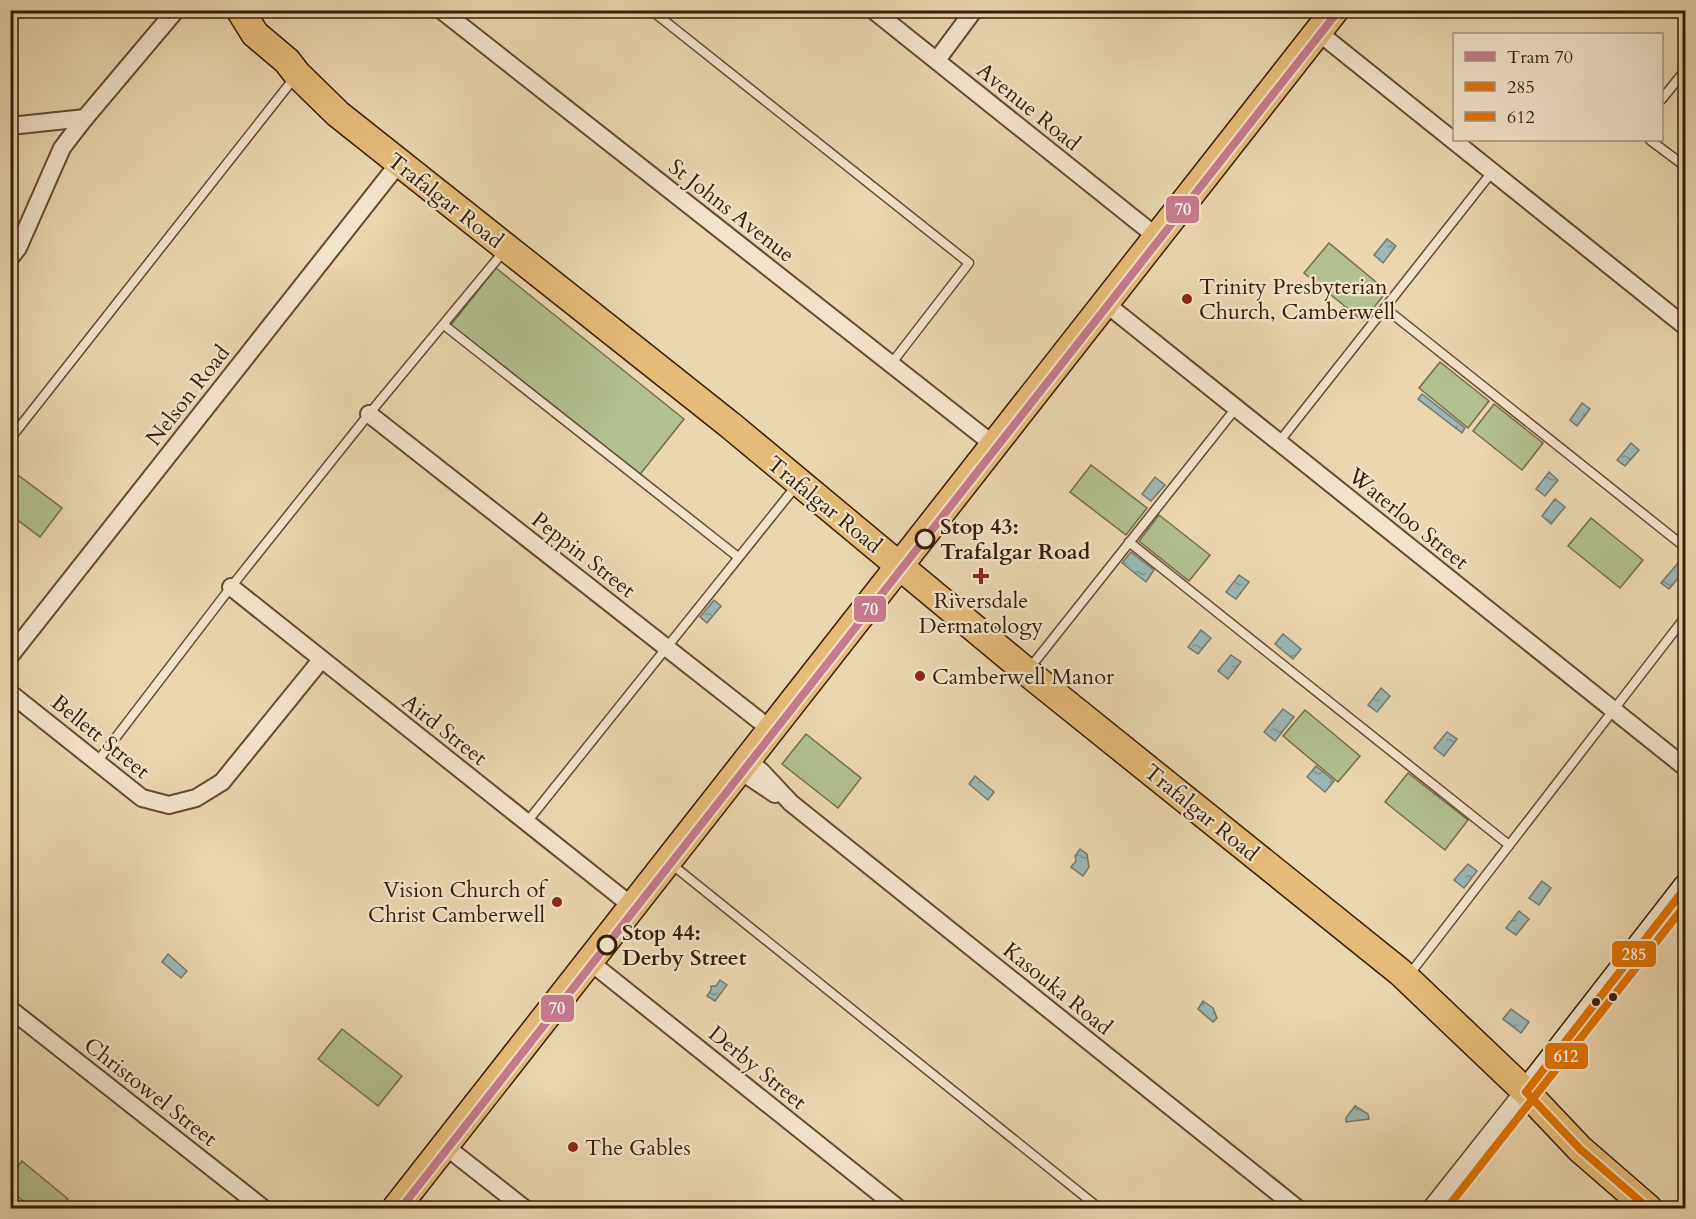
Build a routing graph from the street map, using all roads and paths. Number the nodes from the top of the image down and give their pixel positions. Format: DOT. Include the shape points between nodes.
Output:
graph roads {
  1 [pos="176,10"];
  2 [pos="240,10"];
  3 [pos="260,10"];
  4 [pos="441,10"];
  5 [pos="651,10"];
  6 [pos="873,10"];
  7 [pos="974,10"];
  8 [pos="1335,10"];
  9 [pos="1318,32"];
  10 [pos="937,60"];
  11 [pos="292,68"];
  12 [pos="1686,69"];
  13 [pos="1663,98"];
  14 [pos="85,118"];
  15 [pos="10,126"];
  16 [pos="1453,141"];
  17 [pos="1453,141"];
  18 [pos="1651,141"];
  19 [pos="399,163"];
  20 [pos="1686,167"];
  21 [pos="1492,172"];
  22 [pos="1157,237"];
  23 [pos="507,248"];
  24 [pos="13,250"];
  25 [pos="1105,303"];
  26 [pos="1385,308"];
  27 [pos="444,325"];
  28 [pos="1686,327"];
  29 [pos="891,363"];
  30 [pos="1236,408"];
  31 [pos="369,414"];
  32 [pos="10,439"];
  33 [pos="1279,442"];
  34 [pos="994,445"];
  35 [pos="798,483"];
  36 [pos="1129,543"];
  37 [pos="1686,548"];
  38 [pos="738,556"];
  39 [pos="900,565"];
  40 [pos="231,587"];
  41 [pos="1686,616"];
  42 [pos="667,647"];
  43 [pos="10,656"];
  44 [pos="321,660"];
  45 [pos="1027,672"];
  46 [pos="10,693"];
  47 [pos="1613,709"];
  48 [pos="770,729"];
  49 [pos="97,762"];
  50 [pos="743,765"];
  51 [pos="1686,768"];
  52 [pos="527,822"];
  53 [pos="1509,845"];
  54 [pos="667,861"];
  55 [pos="1686,886"];
  56 [pos="632,906"];
  57 [pos="589,961"];
  58 [pos="1407,978"];
  59 [pos="10,1009"];
  60 [pos="1526,1092"];
  61 [pos="445,1146"];
  62 [pos="263,1209"];
  63 [pos="396,1209"];
  64 [pos="524,1209"];
  65 [pos="898,1209"];
  66 [pos="1099,1209"];
  67 [pos="1297,1209"];
  68 [pos="1434,1209"];
  69 [pos="1648,1209"];
  1 -- 14 [label="street"];
  2 -- 11 [label="main road, Trafalgar Road" via="255,34"];
  3 -- 11 [label="main road, Trafalgar Road"];
  4 -- 29 [label="street, St Johns Avenue"];
  5 -- 29 [label="lane" via="969,263"];
  6 -- 10 [label="street, Avenue Road"];
  7 -- 10 [label="street"];
  8 -- 9 [label="main road"];
  9 -- 16 [label="street"];
  9 -- 22 [label="main road"];
  10 -- 22 [label="street, Avenue Road"];
  11 -- 19 [label="main road, Trafalgar Road" via="338,114"];
  11 -- 32 [label="lane"];
  12 -- 13 [label="lane"];
  14 -- 15 [label="street"];
  14 -- 24 [label="street" via="62,148"];
  17 -- 21 [label="street"];
  18 -- 20 [label="lane"];
  19 -- 23 [label="main road, Trafalgar Road"];
  19 -- 43 [label="street, Nelson Road"];
  21 -- 26 [label="lane"];
  21 -- 28 [label="street"];
  22 -- 25 [label="main road"];
  23 -- 27 [label="lane"];
  23 -- 35 [label="main road, Trafalgar Road"];
  25 -- 30 [label="street, Waterloo Street"];
  25 -- 34 [label="main road"];
  26 -- 33 [label="lane"];
  26 -- 37 [label="lane"];
  27 -- 31 [label="lane"];
  27 -- 38 [label="lane"];
  29 -- 34 [label="street, St Johns Avenue"];
  30 -- 33 [label="street, Waterloo Street"];
  30 -- 36 [label="lane"];
  31 -- 40 [label="lane"];
  31 -- 42 [label="street, Peppin Street"];
  33 -- 47 [label="street, Waterloo Street"];
  34 -- 39 [label="main road"];
  35 -- 38 [label="lane"];
  35 -- 39 [label="main road, Trafalgar Road"];
  36 -- 45 [label="lane"];
  36 -- 53 [label="lane"];
  38 -- 42 [label="lane"];
  39 -- 45 [label="main road, Trafalgar Road"];
  39 -- 48 [label="main road"];
  40 -- 44 [label="street, Aird Street"];
  40 -- 49 [label="lane"];
  41 -- 47 [label="lane"];
  42 -- 48 [label="street, Peppin Street"];
  42 -- 52 [label="lane"];
  44 -- 49 [label="street, Bellett Street" via="222,782 196,798 169,805 142,798"];
  44 -- 52 [label="street, Aird Street"];
  45 -- 58 [label="main road, Trafalgar Road"];
  46 -- 49 [label="street, Bellett Street"];
  47 -- 51 [label="street, Waterloo Street"];
  47 -- 53 [label="lane"];
  48 -- 50 [label="main road"];
  50 -- 54 [label="main road"];
  50 -- 67 [label="street, Kasouka Road" via="761,771 791,803"];
  52 -- 56 [label="street, Aird Street"];
  53 -- 58 [label="lane"];
  54 -- 56 [label="main road"];
  54 -- 66 [label="lane"];
  55 -- 60 [label="main road"];
  56 -- 57 [label="main road"];
  57 -- 61 [label="main road"];
  57 -- 65 [label="street, Derby Street"];
  58 -- 60 [label="main road, Trafalgar Road"];
  59 -- 62 [label="street, Christowel Street"];
  60 -- 68 [label="street"];
  60 -- 69 [label="main road, Trafalgar Road" via="1580,1149"];
  61 -- 63 [label="main road"];
  61 -- 64 [label="street"];
}
